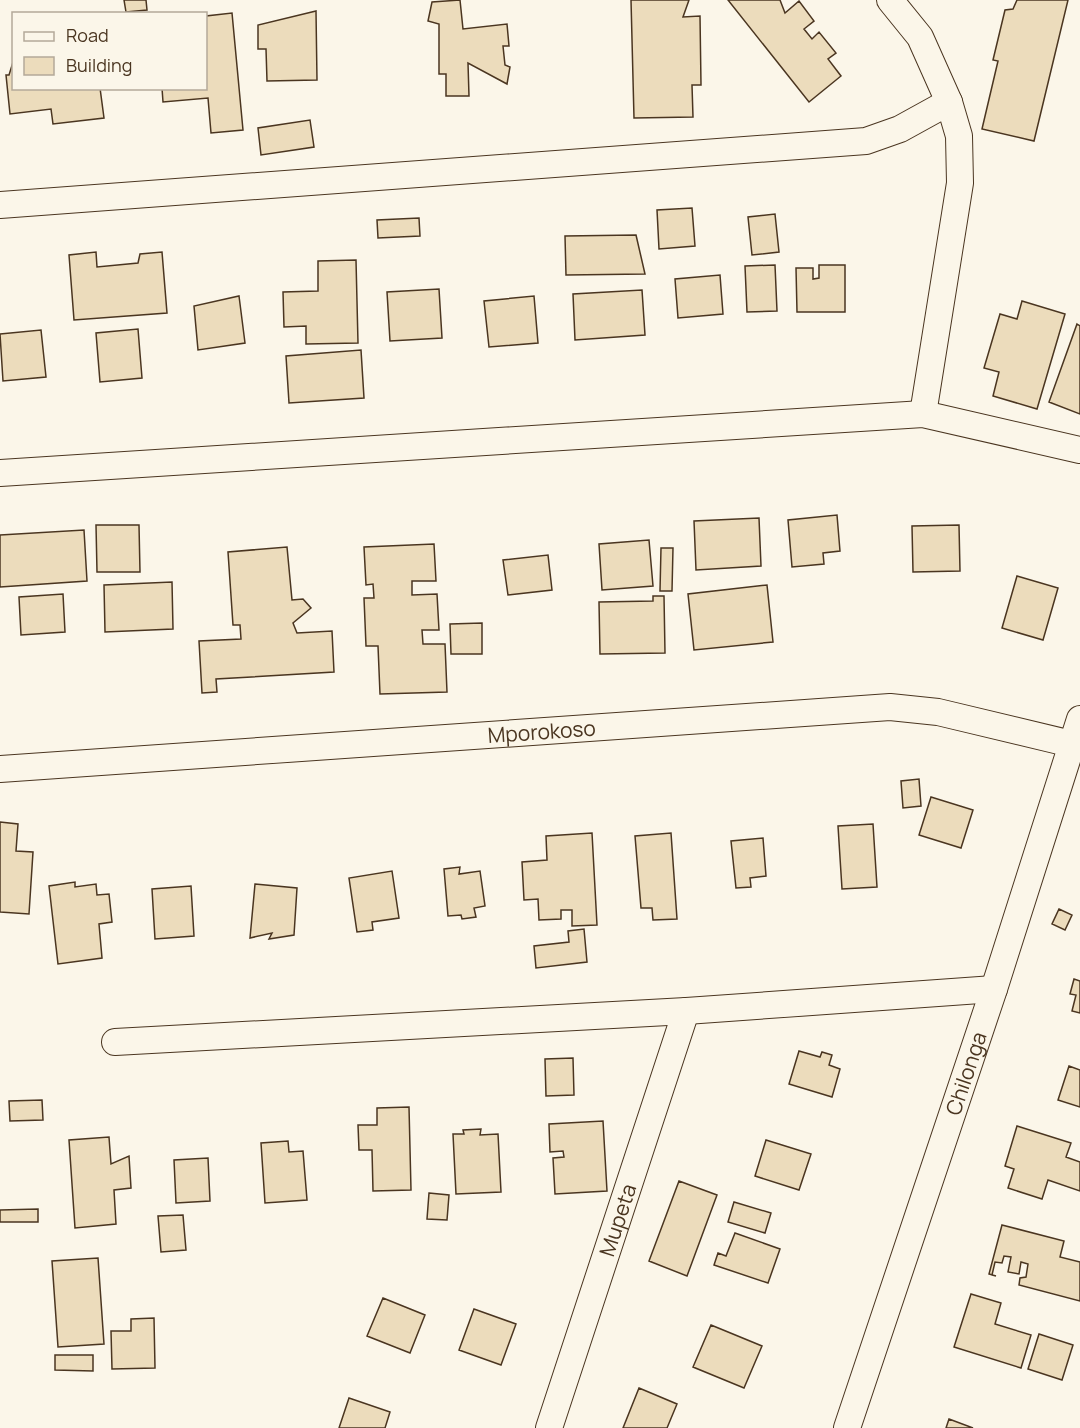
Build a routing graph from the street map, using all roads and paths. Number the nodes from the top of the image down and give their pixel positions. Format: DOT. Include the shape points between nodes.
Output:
graph roads {
  1 [pos="890,0"];
  2 [pos="949,102"];
  3 [pos="0,206"];
  4 [pos="923,414"];
  5 [pos="1080,450"];
  6 [pos="0,473"];
  7 [pos="1080,719"];
  8 [pos="1076,745"];
  9 [pos="0,769"];
  10 [pos="994,990"];
  11 [pos="686,1011"];
  12 [pos="115,1042"];
  13 [pos="549,1428"];
  14 [pos="847,1428"];
  1 -- 2 [label="street" via="920,37"];
  2 -- 3 [label="street" via="900,129 866,141"];
  2 -- 4 [label="street" via="958,136 960,183"];
  4 -- 5 [label="street"];
  4 -- 6 [label="street"];
  7 -- 8 [label="street, Chilonga"];
  8 -- 9 [label="street, Mporokoso" via="938,712 890,707"];
  8 -- 10 [label="street, Chilonga"];
  10 -- 11 [label="street"];
  10 -- 14 [label="street, Chilonga"];
  11 -- 12 [label="street"];
  11 -- 13 [label="street, Mupeta"];
}
